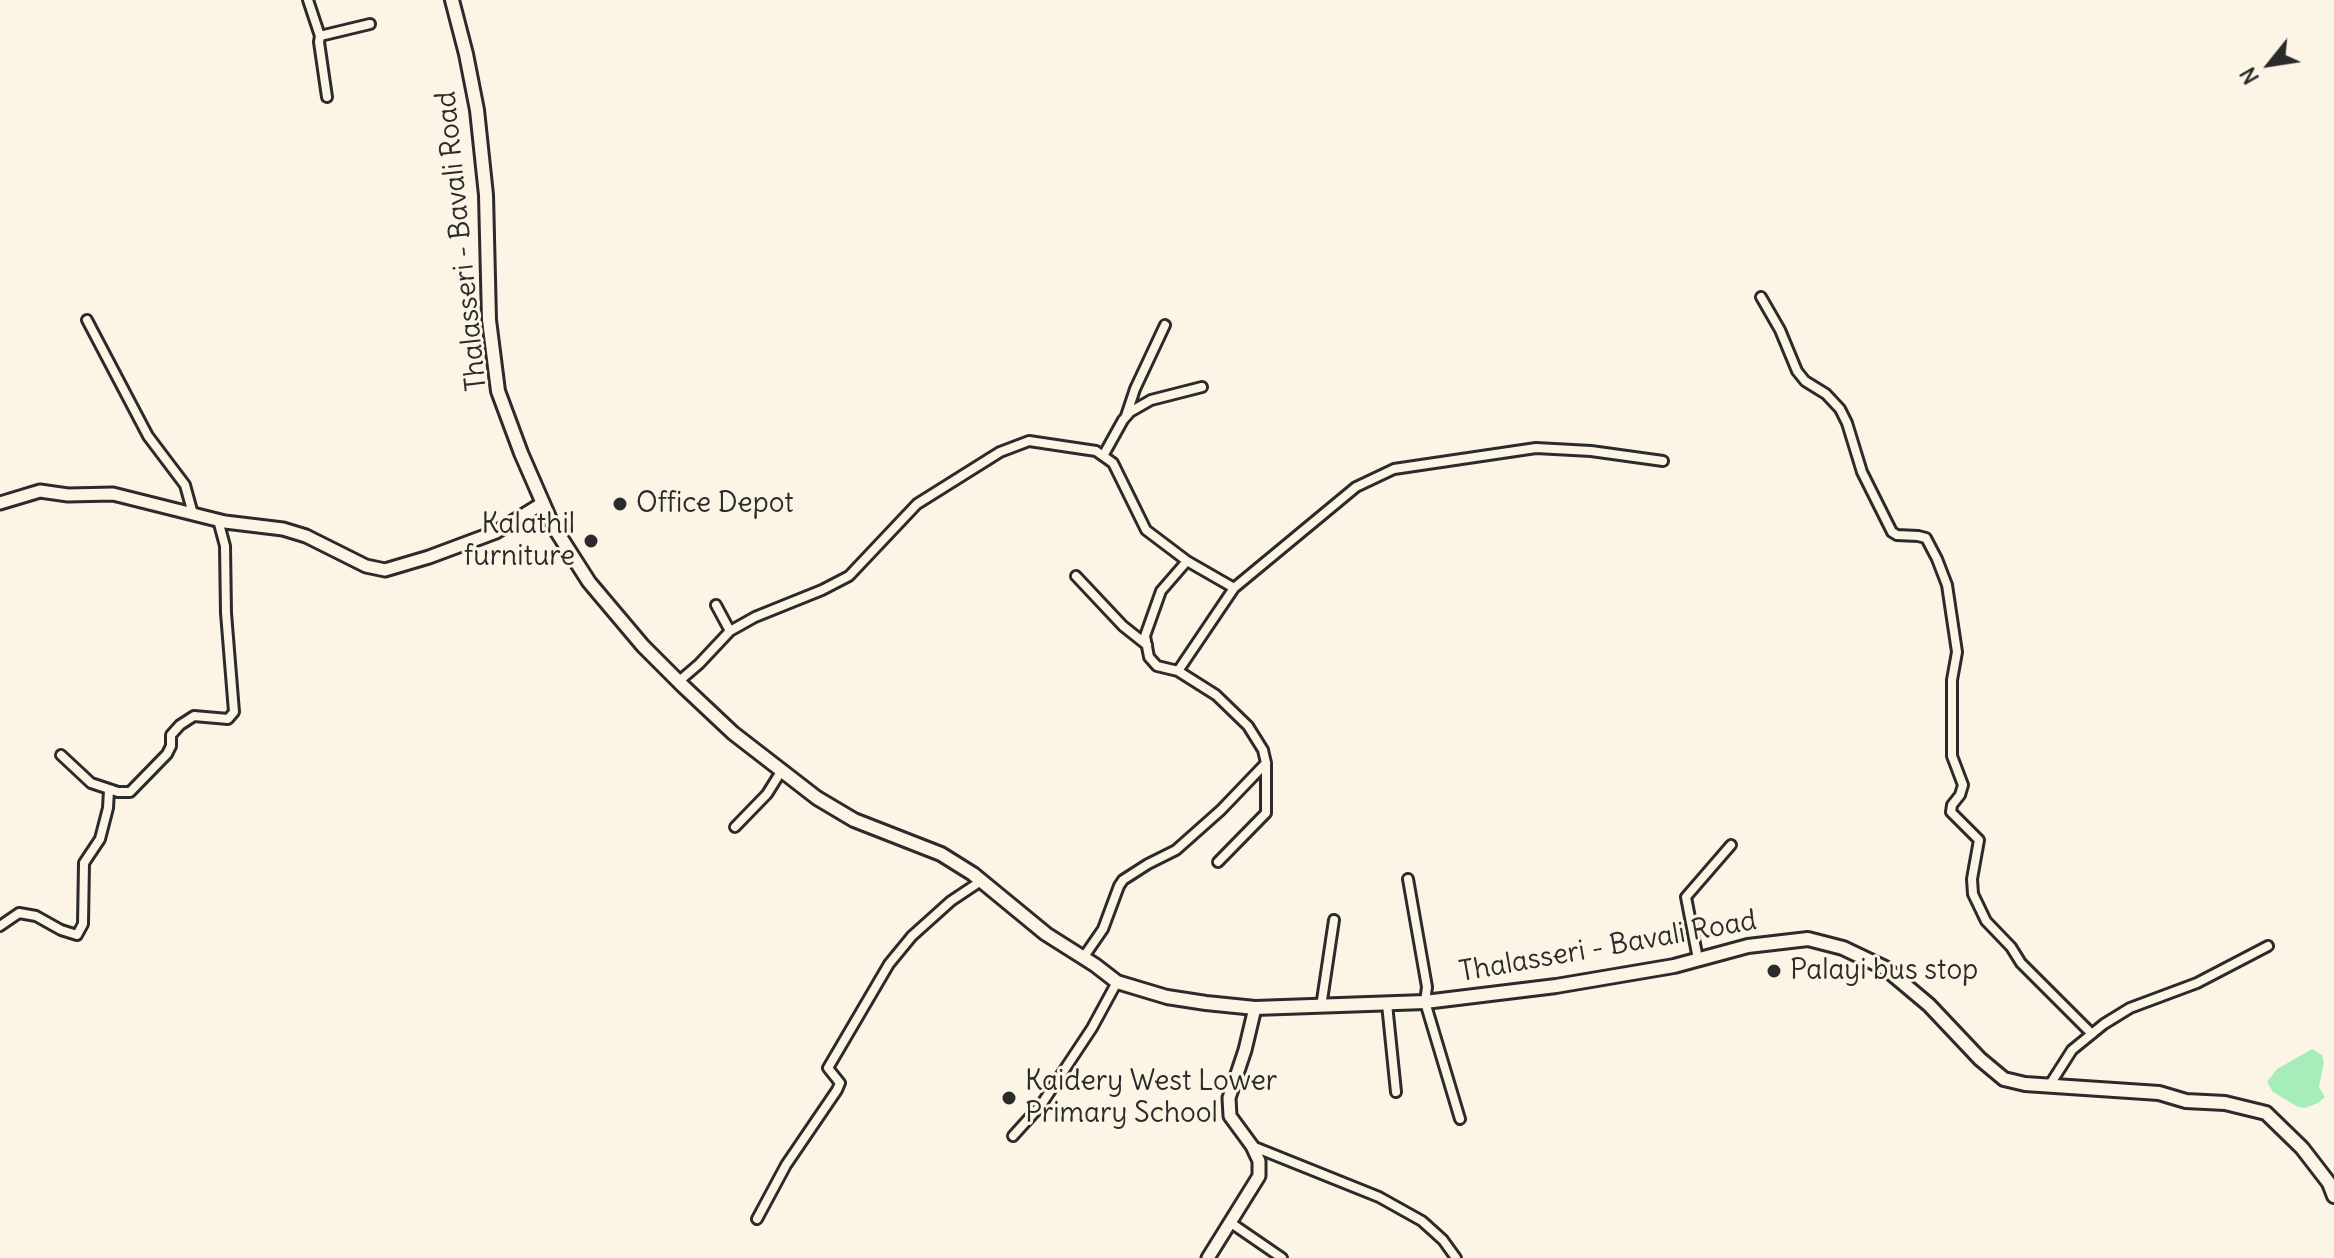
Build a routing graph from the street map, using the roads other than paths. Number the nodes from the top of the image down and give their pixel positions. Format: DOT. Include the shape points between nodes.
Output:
graph roads {
  1 [pos="308,0"];
  2 [pos="452,0"];
  3 [pos="370,24"];
  4 [pos="320,36"];
  5 [pos="327,97"];
  6 [pos="1761,297"];
  7 [pos="87,320"];
  8 [pos="1165,325"];
  9 [pos="1202,387"];
  10 [pos="1126,416"];
  11 [pos="1103,456"];
  12 [pos="1663,461"];
  13 [pos="0,503"];
  14 [pos="543,503"];
  15 [pos="193,514"];
  16 [pos="218,520"];
  17 [pos="1187,561"];
  18 [pos="1076,576"];
  19 [pos="1234,588"];
  20 [pos="716,605"];
  21 [pos="730,631"];
  22 [pos="1147,645"];
  23 [pos="1178,671"];
  24 [pos="678,682"];
  25 [pos="61,755"];
  26 [pos="1266,763"];
  27 [pos="782,770"];
  28 [pos="109,790"];
  29 [pos="735,827"];
  30 [pos="1731,845"];
  31 [pos="1218,862"];
  32 [pos="1408,879"];
  33 [pos="981,881"];
  34 [pos="1334,920"];
  35 [pos="0,926"];
  36 [pos="2268,946"];
  37 [pos="1083,958"];
  38 [pos="1698,959"];
  39 [pos="1117,982"];
  40 [pos="1425,1002"];
  41 [pos="1387,1004"];
  42 [pos="1321,1007"];
  43 [pos="1255,1008"];
  44 [pos="2092,1034"];
  45 [pos="2049,1086"];
  46 [pos="1396,1092"];
  47 [pos="1460,1119"];
  48 [pos="1013,1136"];
  49 [pos="1252,1146"];
  50 [pos="2334,1196"];
  51 [pos="757,1219"];
  52 [pos="1231,1223"];
  53 [pos="1208,1258"];
  54 [pos="1282,1258"];
  55 [pos="1456,1258"];
  1 -- 4 [label="street"];
  2 -- 14 [label="main road, Thalasseri - Bavali Road" via="477,110 498,391"];
  3 -- 4 [label="street"];
  4 -- 5 [label="street"];
  6 -- 44 [label="street" via="1797,371 1840,409 1862,472 1892,532 1926,538 1937,559 1947,585 1957,652 1952,756 1963,785 1951,812 1979,840 1973,894 1986,921 2021,963"];
  7 -- 15 [label="street" via="148,436 185,485"];
  8 -- 10 [label="street"];
  9 -- 10 [label="street" via="1151,400"];
  10 -- 11 [label="street"];
  11 -- 17 [label="street" via="1113,463 1146,530"];
  11 -- 21 [label="street" via="1029,441 1000,452 917,504 849,576"];
  12 -- 19 [label="street" via="1536,448 1394,469 1356,487"];
  13 -- 15 [label="street" via="40,491 113,494"];
  14 -- 16 [label="street" via="496,532 385,570 283,529"];
  14 -- 24 [label="main road, Thalasseri - Bavali Road" via="589,582"];
  15 -- 16 [label="street"];
  16 -- 28 [label="street" via="225,546 234,712 228,719 194,716 171,735 167,754 130,792"];
  17 -- 19 [label="street"];
  17 -- 22 [label="street" via="1161,591 1145,636"];
  18 -- 22 [label="street"];
  19 -- 23 [label="street"];
  20 -- 21 [label="street"];
  21 -- 24 [label="street"];
  22 -- 23 [label="street" via="1157,666"];
  23 -- 26 [label="street" via="1235,712 1259,740"];
  24 -- 27 [label="main road, Thalasseri - Bavali Road"];
  25 -- 28 [label="street" via="91,783"];
  26 -- 31 [label="street" via="1266,813"];
  26 -- 37 [label="street" via="1176,850 1123,880 1103,929"];
  27 -- 29 [label="street"];
  27 -- 33 [label="main road, Thalasseri - Bavali Road" via="854,820 941,854"];
  28 -- 35 [label="street" via="100,839 84,863 83,924 77,935 19,913"];
  30 -- 38 [label="street" via="1686,897"];
  32 -- 40 [label="street" via="1427,987"];
  33 -- 37 [label="main road, Thalasseri - Bavali Road"];
  33 -- 51 [label="street" via="912,936 889,964 828,1068 840,1083 837,1090"];
  34 -- 42 [label="street"];
  36 -- 44 [label="street" via="2197,983 2130,1008"];
  37 -- 39 [label="main road, Thalasseri - Bavali Road"];
  38 -- 40 [label="main road, Thalasseri - Bavali Road" via="1556,986"];
  38 -- 45 [label="main road, Thalasseri - Bavali Road" via="1808,939 1843,948 1885,968 2004,1079"];
  39 -- 43 [label="main road, Thalasseri - Bavali Road" via="1167,997"];
  39 -- 48 [label="street" via="1041,1105"];
  40 -- 41 [label="main road, Thalasseri - Bavali Road"];
  40 -- 47 [label="street"];
  41 -- 42 [label="main road, Thalasseri - Bavali Road"];
  41 -- 46 [label="street"];
  42 -- 43 [label="main road, Thalasseri - Bavali Road"];
  43 -- 49 [label="street" via="1229,1098 1230,1116"];
  44 -- 45 [label="street" via="2072,1050"];
  45 -- 50 [label="main road, Thalasseri - Bavali Road" via="2159,1093 2266,1113 2302,1148"];
  49 -- 52 [label="street" via="1259,1176"];
  49 -- 55 [label="street" via="1379,1197 1422,1221"];
  52 -- 53 [label="street"];
  52 -- 54 [label="street"];
}
